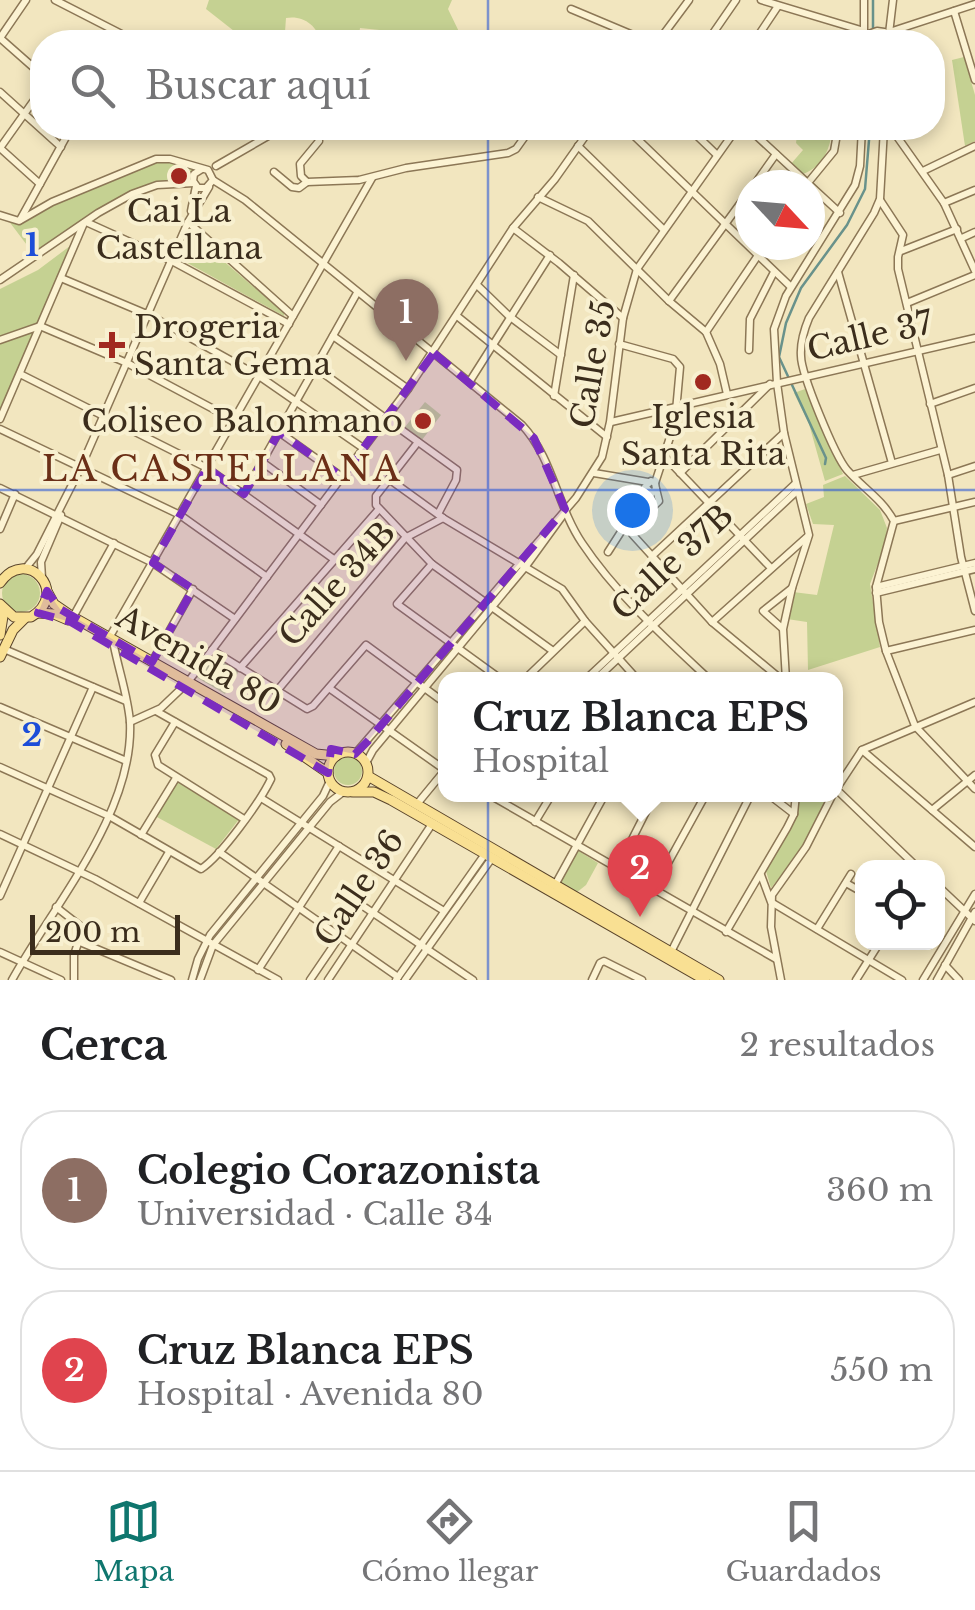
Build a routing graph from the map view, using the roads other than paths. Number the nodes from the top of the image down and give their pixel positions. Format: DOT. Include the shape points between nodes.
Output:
graph roads {
  1 [pos="26,0"];
  2 [pos="55,0"];
  3 [pos="690,0"];
  4 [pos="736,0"];
  5 [pos="761,0"];
  6 [pos="864,0"];
  7 [pos="893,0"];
  8 [pos="975,4"];
  9 [pos="778,6"];
  10 [pos="571,10"];
  11 [pos="954,11"];
  12 [pos="114,30"];
  13 [pos="620,30"];
  14 [pos="670,30"];
  15 [pos="715,30"];
  16 [pos="762,30"];
  17 [pos="854,30"];
  18 [pos="869,30"];
  19 [pos="873,30"];
  20 [pos="888,30"];
  21 [pos="0,38"];
  22 [pos="971,51"];
  23 [pos="30,64"];
  24 [pos="975,80"];
  25 [pos="0,92"];
  26 [pos="30,106"];
  27 [pos="24,114"];
  28 [pos="30,119"];
  29 [pos="53,140"];
  30 [pos="65,140"];
  31 [pos="261,140"];
  32 [pos="522,140"];
  33 [pos="582,140"];
  34 [pos="638,140"];
  35 [pos="701,140"];
  36 [pos="728,140"];
  37 [pos="761,140"];
  38 [pos="836,140"];
  39 [pos="861,140"];
  40 [pos="887,140"];
  41 [pos="898,140"];
  42 [pos="319,142"];
  43 [pos="578,146"];
  44 [pos="975,146"];
  45 [pos="61,147"];
  46 [pos="0,148"];
  47 [pos="776,154"];
  48 [pos="717,155"];
  49 [pos="216,166"];
  50 [pos="200,168"];
  51 [pos="765,170"];
  52 [pos="793,170"];
  53 [pos="818,170"];
  54 [pos="923,171"];
  55 [pos="274,172"];
  56 [pos="372,178"];
  57 [pos="359,180"];
  58 [pos="211,182"];
  59 [pos="307,182"];
  60 [pos="40,184"];
  61 [pos="195,185"];
  62 [pos="975,190"];
  63 [pos="689,192"];
  64 [pos="364,194"];
  65 [pos="537,197"];
  66 [pos="880,199"];
  67 [pos="825,200"];
  68 [pos="944,203"];
  69 [pos="735,210"];
  70 [pos="840,213"];
  71 [pos="0,215"];
  72 [pos="19,221"];
  73 [pos="85,222"];
  74 [pos="188,222"];
  75 [pos="724,225"];
  76 [pos="514,228"];
  77 [pos="957,228"];
  78 [pos="664,230"];
  79 [pos="975,232"];
  80 [pos="735,235"];
  81 [pos="962,238"];
  82 [pos="900,252"];
  83 [pos="550,255"];
  84 [pos="755,260"];
  85 [pos="762,260"];
  86 [pos="172,261"];
  87 [pos="323,264"];
  88 [pos="637,269"];
  89 [pos="837,271"];
  90 [pos="774,272"];
  91 [pos="975,273"];
  92 [pos="574,276"];
  93 [pos="61,278"];
  94 [pos="0,280"];
  95 [pos="477,286"];
  96 [pos="790,288"];
  97 [pos="357,293"];
  98 [pos="669,301"];
  99 [pos="907,304"];
  100 [pos="148,314"];
  101 [pos="457,316"];
  102 [pos="509,316"];
  103 [pos="622,318"];
  104 [pos="291,320"];
  105 [pos="40,326"];
  106 [pos="706,332"];
  107 [pos="333,336"];
  108 [pos="975,338"];
  109 [pos="0,340"];
  110 [pos="491,344"];
  111 [pos="619,344"];
  112 [pos="749,350"];
  113 [pos="434,352"];
  114 [pos="917,352"];
  115 [pos="561,355"];
  116 [pos="127,363"];
  117 [pos="866,363"];
  118 [pos="315,368"];
  119 [pos="20,374"];
  120 [pos="259,376"];
  121 [pos="800,377"];
  122 [pos="470,382"];
  123 [pos="776,383"];
  124 [pos="975,388"];
  125 [pos="408,389"];
  126 [pos="728,394"];
  127 [pos="554,398"];
  128 [pos="297,400"];
  129 [pos="930,404"];
  130 [pos="677,406"];
  131 [pos="104,415"];
  132 [pos="386,417"];
  133 [pos="0,419"];
  134 [pos="234,420"];
  135 [pos="610,422"];
  136 [pos="0,430"];
  137 [pos="279,432"];
  138 [pos="784,433"];
  139 [pos="607,437"];
  140 [pos="418,442"];
  141 [pos="364,448"];
  142 [pos="940,450"];
  143 [pos="665,457"];
  144 [pos="262,462"];
  145 [pos="892,464"];
  146 [pos="975,466"];
  147 [pos="81,467"];
  148 [pos="207,468"];
  149 [pos="680,472"];
  150 [pos="594,473"];
  151 [pos="948,474"];
  152 [pos="854,475"];
  153 [pos="342,476"];
  154 [pos="389,479"];
  155 [pos="652,487"];
  156 [pos="796,487"];
  157 [pos="0,488"];
  158 [pos="15,494"];
  159 [pos="244,494"];
  160 [pos="710,502"];
  161 [pos="975,502"];
  162 [pos="321,505"];
  163 [pos="954,507"];
  164 [pos="379,509"];
  165 [pos="565,509"];
  166 [pos="59,514"];
  167 [pos="180,515"];
  168 [pos="440,516"];
  169 [pos="894,521"];
  170 [pos="0,529"];
  171 [pos="300,533"];
  172 [pos="808,536"];
  173 [pos="742,537"];
  174 [pos="405,538"];
  175 [pos="114,543"];
  176 [pos="608,552"];
  177 [pos="652,556"];
  178 [pos="335,560"];
  179 [pos="153,563"];
  180 [pos="432,564"];
  181 [pos="522,564"];
  182 [pos="975,566"];
  183 [pos="24,568"];
  184 [pos="771,568"];
  185 [pos="964,568"];
  186 [pos="4,572"];
  187 [pos="267,577"];
  188 [pos="42,578"];
  189 [pos="0,583"];
  190 [pos="792,588"];
  191 [pos="194,589"];
  192 [pos="876,590"];
  193 [pos="47,591"];
  194 [pos="684,591"];
  195 [pos="489,604"];
  196 [pos="2,607"];
  197 [pos="975,610"];
  198 [pos="38,613"];
  199 [pos="72,617"];
  200 [pos="25,618"];
  201 [pos="235,619"];
  202 [pos="585,621"];
  203 [pos="649,622"];
  204 [pos="712,622"];
  205 [pos="783,629"];
  206 [pos="975,630"];
  207 [pos="0,635"];
  208 [pos="112,642"];
  209 [pos="454,646"];
  210 [pos="212,650"];
  211 [pos="552,651"];
  212 [pos="886,651"];
  213 [pos="2,653"];
  214 [pos="615,655"];
  215 [pos="152,662"];
  216 [pos="240,668"];
  217 [pos="491,672"];
  218 [pos="534,672"];
  219 [pos="595,672"];
  220 [pos="601,672"];
  221 [pos="631,672"];
  222 [pos="702,672"];
  223 [pos="774,672"];
  224 [pos="784,672"];
  225 [pos="186,684"];
  226 [pos="421,685"];
  227 [pos="92,687"];
  228 [pos="329,688"];
  229 [pos="276,692"];
  230 [pos="438,698"];
  231 [pos="126,702"];
  232 [pos="975,702"];
  233 [pos="0,707"];
  234 [pos="156,711"];
  235 [pos="130,722"];
  236 [pos="175,722"];
  237 [pos="915,726"];
  238 [pos="385,728"];
  239 [pos="70,738"];
  240 [pos="862,750"];
  241 [pos="355,754"];
  242 [pos="336,756"];
  243 [pos="124,760"];
  244 [pos="366,764"];
  245 [pos="438,765"];
  246 [pos="0,767"];
  247 [pos="975,775"];
  248 [pos="368,776"];
  249 [pos="329,777"];
  250 [pos="176,778"];
  251 [pos="438,779"];
  252 [pos="843,779"];
  253 [pos="966,780"];
  254 [pos="48,789"];
  255 [pos="975,790"];
  256 [pos="348,792"];
  257 [pos="261,798"];
  258 [pos="843,798"];
  259 [pos="503,802"];
  260 [pos="547,802"];
  261 [pos="602,802"];
  262 [pos="635,802"];
  263 [pos="650,802"];
  264 [pos="702,802"];
  265 [pos="747,802"];
  266 [pos="778,802"];
  267 [pos="795,802"];
  268 [pos="829,802"];
  269 [pos="417,806"];
  270 [pos="932,810"];
  271 [pos="644,813"];
  272 [pos="794,814"];
  273 [pos="109,816"];
  274 [pos="244,818"];
  275 [pos="535,822"];
  276 [pos="432,824"];
  277 [pos="305,825"];
  278 [pos="0,834"];
  279 [pos="142,835"];
  280 [pos="25,846"];
  281 [pos="340,846"];
  282 [pos="577,846"];
  283 [pos="975,847"];
  284 [pos="169,852"];
  285 [pos="219,852"];
  286 [pos="488,856"];
  287 [pos="911,860"];
  288 [pos="617,869"];
  289 [pos="78,870"];
  290 [pos="851,874"];
  291 [pos="761,875"];
  292 [pos="394,880"];
  293 [pos="260,881"];
  294 [pos="846,883"];
  295 [pos="555,886"];
  296 [pos="855,888"];
  297 [pos="652,890"];
  298 [pos="342,892"];
  299 [pos="945,892"];
  300 [pos="975,894"];
  301 [pos="0,896"];
  302 [pos="771,902"];
  303 [pos="139,903"];
  304 [pos="56,907"];
  305 [pos="299,908"];
  306 [pos="964,910"];
  307 [pos="444,912"];
  308 [pos="692,912"];
  309 [pos="372,913"];
  310 [pos="974,917"];
  311 [pos="817,929"];
  312 [pos="964,929"];
  313 [pos="726,932"];
  314 [pos="340,936"];
  315 [pos="80,942"];
  316 [pos="210,943"];
  317 [pos="351,944"];
  318 [pos="424,947"];
  319 [pos="875,950"];
  320 [pos="0,952"];
  321 [pos="671,952"];
  322 [pos="776,959"];
  323 [pos="868,960"];
  324 [pos="22,962"];
  325 [pos="945,964"];
  326 [pos="258,970"];
  327 [pos="400,979"];
  328 [pos="12,980"];
  329 [pos="60,980"];
  330 [pos="74,980"];
  331 [pos="171,980"];
  332 [pos="192,980"];
  333 [pos="200,980"];
  334 [pos="278,980"];
  335 [pos="310,980"];
  336 [pos="328,980"];
  337 [pos="474,980"];
  338 [pos="592,980"];
  339 [pos="642,980"];
  340 [pos="705,980"];
  341 [pos="719,980"];
  342 [pos="782,980"];
  343 [pos="856,980"];
  344 [pos="902,980"];
  345 [pos="930,980"];
  346 [pos="960,980"];
  1 -- 21 [label="street"];
  2 -- 12 [label="street"];
  3 -- 14 [label="street"];
  4 -- 15 [label="street"];
  5 -- 9 [label="street"];
  6 -- 18 [label="street"];
  7 -- 19 [label="street"];
  8 -- 11 [label="street"];
  9 -- 16 [label="street"];
  9 -- 17 [label="street"];
  10 -- 13 [label="street"];
  11 -- 20 [label="street"];
  11 -- 22 [label="street"];
  21 -- 23 [label="street"];
  22 -- 24 [label="street"];
  25 -- 27 [label="street"];
  26 -- 27 [label="street"];
  27 -- 28 [label="street"];
  27 -- 46 [label="street"];
  29 -- 45 [label="street"];
  30 -- 45 [label="street"];
  31 -- 49 [label="street"];
  32 -- 56 [label="street" via="513,152"];
  33 -- 43 [label="street"];
  34 -- 63 [label="street"];
  35 -- 48 [label="street"];
  36 -- 48 [label="street, Calle 35"];
  37 -- 47 [label="street"];
  38 -- 53 [label="street"];
  39 -- 70 [label="street" via="858,178"];
  40 -- 66 [label="street"];
  41 -- 54 [label="street"];
  42 -- 59 [label="street" via="300,164"];
  43 -- 65 [label="street"];
  43 -- 78 [label="street"];
  44 -- 54 [label="street"];
  45 -- 60 [label="street"];
  46 -- 60 [label="street"];
  47 -- 51 [label="street"];
  47 -- 52 [label="street"];
  48 -- 63 [label="street, Calle 35"];
  49 -- 50 [label="street"];
  49 -- 58 [label="street"];
  50 -- 58 [label="street"];
  50 -- 61 [label="street"];
  50 -- 72 [label="street" via="170,158 146,162"];
  54 -- 68 [label="street"];
  55 -- 59 [label="street" via="298,188"];
  56 -- 57 [label="street"];
  56 -- 64 [label="street"];
  57 -- 59 [label="street"];
  57 -- 64 [label="street"];
  58 -- 61 [label="street"];
  58 -- 74 [label="street"];
  58 -- 87 [label="street" via="245,200"];
  60 -- 72 [label="street"];
  61 -- 73 [label="street" via="150,186"];
  61 -- 74 [label="street"];
  62 -- 68 [label="street"];
  63 -- 75 [label="street"];
  63 -- 78 [label="street, Calle 35"];
  64 -- 87 [label="street"];
  65 -- 76 [label="street"];
  65 -- 88 [label="street" via="588,220"];
  66 -- 82 [label="street" via="904,235"];
  66 -- 89 [label="street"];
  67 -- 70 [label="street"];
  68 -- 77 [label="street"];
  69 -- 75 [label="street"];
  70 -- 96 [label="street"];
  71 -- 72 [label="street"];
  73 -- 86 [label="street"];
  73 -- 93 [label="street"];
  73 -- 94 [label="street"];
  74 -- 86 [label="street"];
  74 -- 104 [label="street"];
  75 -- 80 [label="street"];
  75 -- 98 [label="street"];
  76 -- 83 [label="street"];
  76 -- 95 [label="street"];
  77 -- 81 [label="street"];
  77 -- 82 [label="street"];
  78 -- 88 [label="street, Calle 35"];
  79 -- 81 [label="street"];
  81 -- 91 [label="street"];
  82 -- 99 [label="street"];
  83 -- 92 [label="street"];
  83 -- 102 [label="street"];
  84 -- 106 [label="street"];
  85 -- 90 [label="street"];
  86 -- 100 [label="street"];
  86 -- 104 [label="street"];
  87 -- 97 [label="street"];
  87 -- 104 [label="street"];
  88 -- 98 [label="street"];
  88 -- 103 [label="street, Calle 35"];
  89 -- 117 [label="street"];
  89 -- 121 [label="street" via="805,328"];
  90 -- 96 [label="street"];
  90 -- 112 [label="street" via="750,320"];
  91 -- 99 [label="street"];
  92 -- 103 [label="street"];
  92 -- 115 [label="street"];
  93 -- 100 [label="street"];
  93 -- 105 [label="street"];
  95 -- 101 [label="street"];
  95 -- 102 [label="street"];
  96 -- 123 [label="street" via="774,329"];
  97 -- 107 [label="street"];
  97 -- 113 [label="street"];
  98 -- 106 [label="street"];
  99 -- 114 [label="street"];
  100 -- 116 [label="street"];
  100 -- 120 [label="street"];
  101 -- 110 [label="street"];
  101 -- 113 [label="street"];
  102 -- 110 [label="street"];
  102 -- 115 [label="street"];
  103 -- 111 [label="street, Calle 35"];
  104 -- 120 [label="street"];
  105 -- 109 [label="street"];
  105 -- 116 [label="street"];
  105 -- 119 [label="street"];
  106 -- 126 [label="street"];
  107 -- 118 [label="street"];
  107 -- 125 [label="street"];
  108 -- 114 [label="street, Calle 37"];
  110 -- 122 [label="street"];
  110 -- 127 [label="street"];
  111 -- 130 [label="street" via="678,363"];
  111 -- 135 [label="street, Calle 35"];
  113 -- 122 [label="street"];
  113 -- 125 [label="street"];
  114 -- 117 [label="street, Calle 37"];
  114 -- 129 [label="street"];
  115 -- 127 [label="street"];
  116 -- 131 [label="street"];
  116 -- 134 [label="street"];
  117 -- 121 [label="street, Calle 37"];
  117 -- 145 [label="street"];
  118 -- 128 [label="street"];
  118 -- 132 [label="street"];
  119 -- 131 [label="street"];
  119 -- 133 [label="street"];
  120 -- 128 [label="street"];
  120 -- 134 [label="street"];
  121 -- 123 [label="street, Calle 37"];
  121 -- 152 [label="street"];
  122 -- 165 [label="street" via="534,438"];
  123 -- 126 [label="street"];
  123 -- 138 [label="street"];
  123 -- 149 [label="street, Calle 37"];
  124 -- 129 [label="street"];
  125 -- 132 [label="street"];
  126 -- 130 [label="street"];
  127 -- 139 [label="street"];
  128 -- 137 [label="street"];
  128 -- 141 [label="street"];
  129 -- 142 [label="street"];
  130 -- 135 [label="street"];
  130 -- 143 [label="street"];
  131 -- 147 [label="street"];
  131 -- 148 [label="street"];
  132 -- 140 [label="street"];
  132 -- 141 [label="street"];
  134 -- 148 [label="street"];
  135 -- 139 [label="street, Calle 35"];
  136 -- 147 [label="street"];
  137 -- 144 [label="street"];
  137 -- 153 [label="street"];
  138 -- 156 [label="street"];
  138 -- 160 [label="street"];
  139 -- 150 [label="street, Calle 35"];
  140 -- 154 [label="street"];
  140 -- 168 [label="street, Calle 34B" via="457,470"];
  141 -- 153 [label="street"];
  142 -- 145 [label="street"];
  142 -- 151 [label="street"];
  143 -- 149 [label="street"];
  143 -- 155 [label="street"];
  144 -- 159 [label="street"];
  144 -- 162 [label="street"];
  145 -- 152 [label="street"];
  146 -- 151 [label="street"];
  147 -- 166 [label="street"];
  147 -- 167 [label="street"];
  148 -- 159 [label="street"];
  148 -- 167 [label="street"];
  149 -- 160 [label="street"];
  150 -- 155 [label="street"];
  150 -- 165 [label="street, Calle 35"];
  151 -- 163 [label="street"];
  152 -- 169 [label="street"];
  153 -- 162 [label="street"];
  154 -- 164 [label="street" via="375,497"];
  154 -- 168 [label="street"];
  155 -- 176 [label="street"];
  155 -- 177 [label="street" via="660,499 631,532"];
  156 -- 172 [label="street"];
  156 -- 173 [label="street, Calle 37B"];
  157 -- 158 [label="street"];
  158 -- 166 [label="street"];
  158 -- 170 [label="street"];
  159 -- 171 [label="street"];
  160 -- 173 [label="street"];
  160 -- 177 [label="street"];
  161 -- 163 [label="street"];
  162 -- 171 [label="street"];
  163 -- 169 [label="street"];
  163 -- 185 [label="street"];
  164 -- 174 [label="street"];
  164 -- 178 [label="street"];
  165 -- 181 [label="street, Calle 35"];
  165 -- 203 [label="street" via="584,546"];
  166 -- 175 [label="street"];
  166 -- 183 [label="street"];
  166 -- 188 [label="street"];
  167 -- 179 [label="street"];
  167 -- 187 [label="street"];
  168 -- 174 [label="street, Calle 34B"];
  168 -- 181 [label="street"];
  169 -- 192 [label="street"];
  171 -- 178 [label="street"];
  171 -- 187 [label="street"];
  172 -- 184 [label="street"];
  172 -- 190 [label="street"];
  173 -- 184 [label="street"];
  173 -- 194 [label="street, Calle 37B"];
  174 -- 180 [label="street"];
  174 -- 229 [label="street, Calle 34B"];
  175 -- 179 [label="street"];
  175 -- 199 [label="street"];
  177 -- 194 [label="street"];
  178 -- 216 [label="street"];
  179 -- 191 [label="street"];
  179 -- 208 [label="street"];
  180 -- 195 [label="street"];
  180 -- 209 [label="street" via="398,604"];
  181 -- 195 [label="street, Calle 35"];
  181 -- 202 [label="street" via="562,589"];
  182 -- 185 [label="street"];
  183 -- 186 [label="main road"];
  183 -- 188 [label="main road"];
  184 -- 204 [label="street"];
  185 -- 192 [label="street"];
  185 -- 197 [label="street"];
  186 -- 189 [label="main road"];
  187 -- 201 [label="street"];
  188 -- 193 [label="main road"];
  190 -- 205 [label="street"];
  190 -- 205 [label="street" via="764,611"];
  191 -- 201 [label="street"];
  191 -- 215 [label="street"];
  192 -- 212 [label="street"];
  193 -- 198 [label="main road"];
  193 -- 199 [label="main road, Avenida 80"];
  194 -- 203 [label="street, Calle 37B"];
  194 -- 204 [label="street"];
  195 -- 209 [label="street, Calle 35"];
  195 -- 211 [label="street"];
  196 -- 200 [label="main road"];
  196 -- 207 [label="main road"];
  198 -- 200 [label="main road"];
  198 -- 208 [label="main road, Avenida 80" via="60,616"];
  199 -- 208 [label="main road, Avenida 80"];
  200 -- 213 [label="main road"];
  201 -- 210 [label="street"];
  202 -- 211 [label="street"];
  202 -- 214 [label="street"];
  203 -- 214 [label="street, Calle 37B"];
  203 -- 222 [label="street"];
  204 -- 223 [label="street"];
  205 -- 224 [label="street"];
  206 -- 212 [label="street"];
  208 -- 215 [label="main road, Avenida 80"];
  208 -- 225 [label="main road, Avenida 80"];
  208 -- 231 [label="street"];
  209 -- 217 [label="street"];
  209 -- 226 [label="street, Calle 35"];
  210 -- 216 [label="street"];
  210 -- 225 [label="street"];
  211 -- 218 [label="street"];
  212 -- 237 [label="street"];
  213 -- 227 [label="street"];
  214 -- 219 [label="street, Calle 37B"];
  214 -- 220 [label="street, Calle 37B"];
  214 -- 221 [label="street"];
  215 -- 225 [label="main road, Avenida 80"];
  216 -- 229 [label="street"];
  225 -- 234 [label="street"];
  225 -- 242 [label="main road, Avenida 80" via="316,754"];
  225 -- 249 [label="main road, Avenida 80"];
  226 -- 228 [label="street" via="366,645"];
  226 -- 230 [label="street"];
  226 -- 238 [label="street, Calle 35"];
  227 -- 231 [label="street"];
  227 -- 239 [label="street"];
  228 -- 229 [label="street" via="313,706 301,707"];
  228 -- 238 [label="street"];
  231 -- 235 [label="street"];
  232 -- 237 [label="street"];
  233 -- 239 [label="street"];
  234 -- 235 [label="street"];
  234 -- 236 [label="street"];
  235 -- 243 [label="street"];
  236 -- 250 [label="street" via="155,756"];
  236 -- 257 [label="street" via="269,775"];
  237 -- 240 [label="street"];
  237 -- 253 [label="street"];
  238 -- 241 [label="street, Calle 35"];
  238 -- 244 [label="street, Calle 35"];
  238 -- 245 [label="street"];
  239 -- 243 [label="street"];
  239 -- 254 [label="street"];
  240 -- 252 [label="street"];
  240 -- 270 [label="street"];
  241 -- 242 [label="main road"];
  241 -- 244 [label="main road"];
  242 -- 249 [label="main road"];
  243 -- 273 [label="street"];
  244 -- 248 [label="main road"];
  246 -- 254 [label="street"];
  247 -- 253 [label="street"];
  248 -- 256 [label="main road"];
  248 -- 269 [label="main road"];
  249 -- 256 [label="main road"];
  249 -- 277 [label="street"];
  250 -- 274 [label="street"];
  250 -- 279 [label="street"];
  251 -- 269 [label="street, Calle 36"];
  253 -- 255 [label="street"];
  253 -- 270 [label="street"];
  254 -- 273 [label="street"];
  254 -- 280 [label="street"];
  256 -- 276 [label="main road" via="374,792"];
  256 -- 277 [label="street"];
  257 -- 274 [label="street"];
  257 -- 277 [label="street"];
  258 -- 287 [label="street"];
  259 -- 275 [label="street"];
  260 -- 275 [label="street"];
  261 -- 282 [label="street"];
  262 -- 271 [label="street"];
  263 -- 271 [label="street"];
  264 -- 297 [label="street"];
  265 -- 308 [label="street"];
  266 -- 272 [label="street"];
  267 -- 272 [label="street"];
  268 -- 302 [label="street"];
  269 -- 295 [label="main road"];
  270 -- 283 [label="street"];
  271 -- 288 [label="street"];
  272 -- 291 [label="street"];
  273 -- 279 [label="street"];
  273 -- 289 [label="street"];
  274 -- 285 [label="street"];
  275 -- 282 [label="street"];
  276 -- 286 [label="main road"];
  276 -- 292 [label="street, Calle 36"];
  277 -- 281 [label="street"];
  277 -- 293 [label="street"];
  278 -- 280 [label="street"];
  279 -- 284 [label="street"];
  280 -- 289 [label="street"];
  280 -- 301 [label="street"];
  281 -- 292 [label="street"];
  281 -- 305 [label="street"];
  282 -- 288 [label="street"];
  282 -- 295 [label="street"];
  284 -- 285 [label="street" via="195,868"];
  284 -- 303 [label="street"];
  285 -- 293 [label="street"];
  286 -- 307 [label="street"];
  286 -- 318 [label="street"];
  286 -- 340 [label="main road"];
  288 -- 297 [label="street"];
  289 -- 303 [label="street"];
  289 -- 304 [label="street"];
  290 -- 294 [label="street"];
  291 -- 302 [label="street"];
  291 -- 313 [label="street"];
  292 -- 307 [label="street"];
  292 -- 309 [label="street, Calle 36"];
  293 -- 305 [label="street"];
  293 -- 316 [label="street"];
  294 -- 296 [label="street"];
  294 -- 311 [label="street"];
  295 -- 321 [label="main road"];
  297 -- 308 [label="street"];
  298 -- 309 [label="street"];
  299 -- 306 [label="street"];
  300 -- 306 [label="street"];
  302 -- 311 [label="street"];
  302 -- 322 [label="street"];
  303 -- 316 [label="street"];
  304 -- 315 [label="street" via="81,924"];
  304 -- 324 [label="street"];
  305 -- 314 [label="street"];
  305 -- 326 [label="street"];
  306 -- 310 [label="street"];
  306 -- 345 [label="street"];
  307 -- 318 [label="street"];
  308 -- 313 [label="street"];
  308 -- 321 [label="street"];
  309 -- 317 [label="street, Calle 36"];
  309 -- 318 [label="street"];
  310 -- 312 [label="street"];
  311 -- 323 [label="street"];
  312 -- 325 [label="street"];
  312 -- 345 [label="street"];
  313 -- 322 [label="street"];
  314 -- 317 [label="street"];
  314 -- 335 [label="street, Calle 36"];
  315 -- 330 [label="street"];
  315 -- 331 [label="street"];
  316 -- 326 [label="street"];
  316 -- 332 [label="street"];
  316 -- 333 [label="street"];
  317 -- 327 [label="street"];
  317 -- 336 [label="street, Calle 36"];
  318 -- 327 [label="street"];
  318 -- 337 [label="street"];
  319 -- 323 [label="street"];
  320 -- 324 [label="street"];
  321 -- 341 [label="main road"];
  322 -- 342 [label="street"];
  323 -- 343 [label="street"];
  323 -- 344 [label="street"];
  324 -- 328 [label="street"];
  324 -- 329 [label="street"];
  325 -- 345 [label="street"];
  325 -- 346 [label="street"];
  326 -- 334 [label="street"];
  338 -- 339 [label="street" via="604,961"];
}
